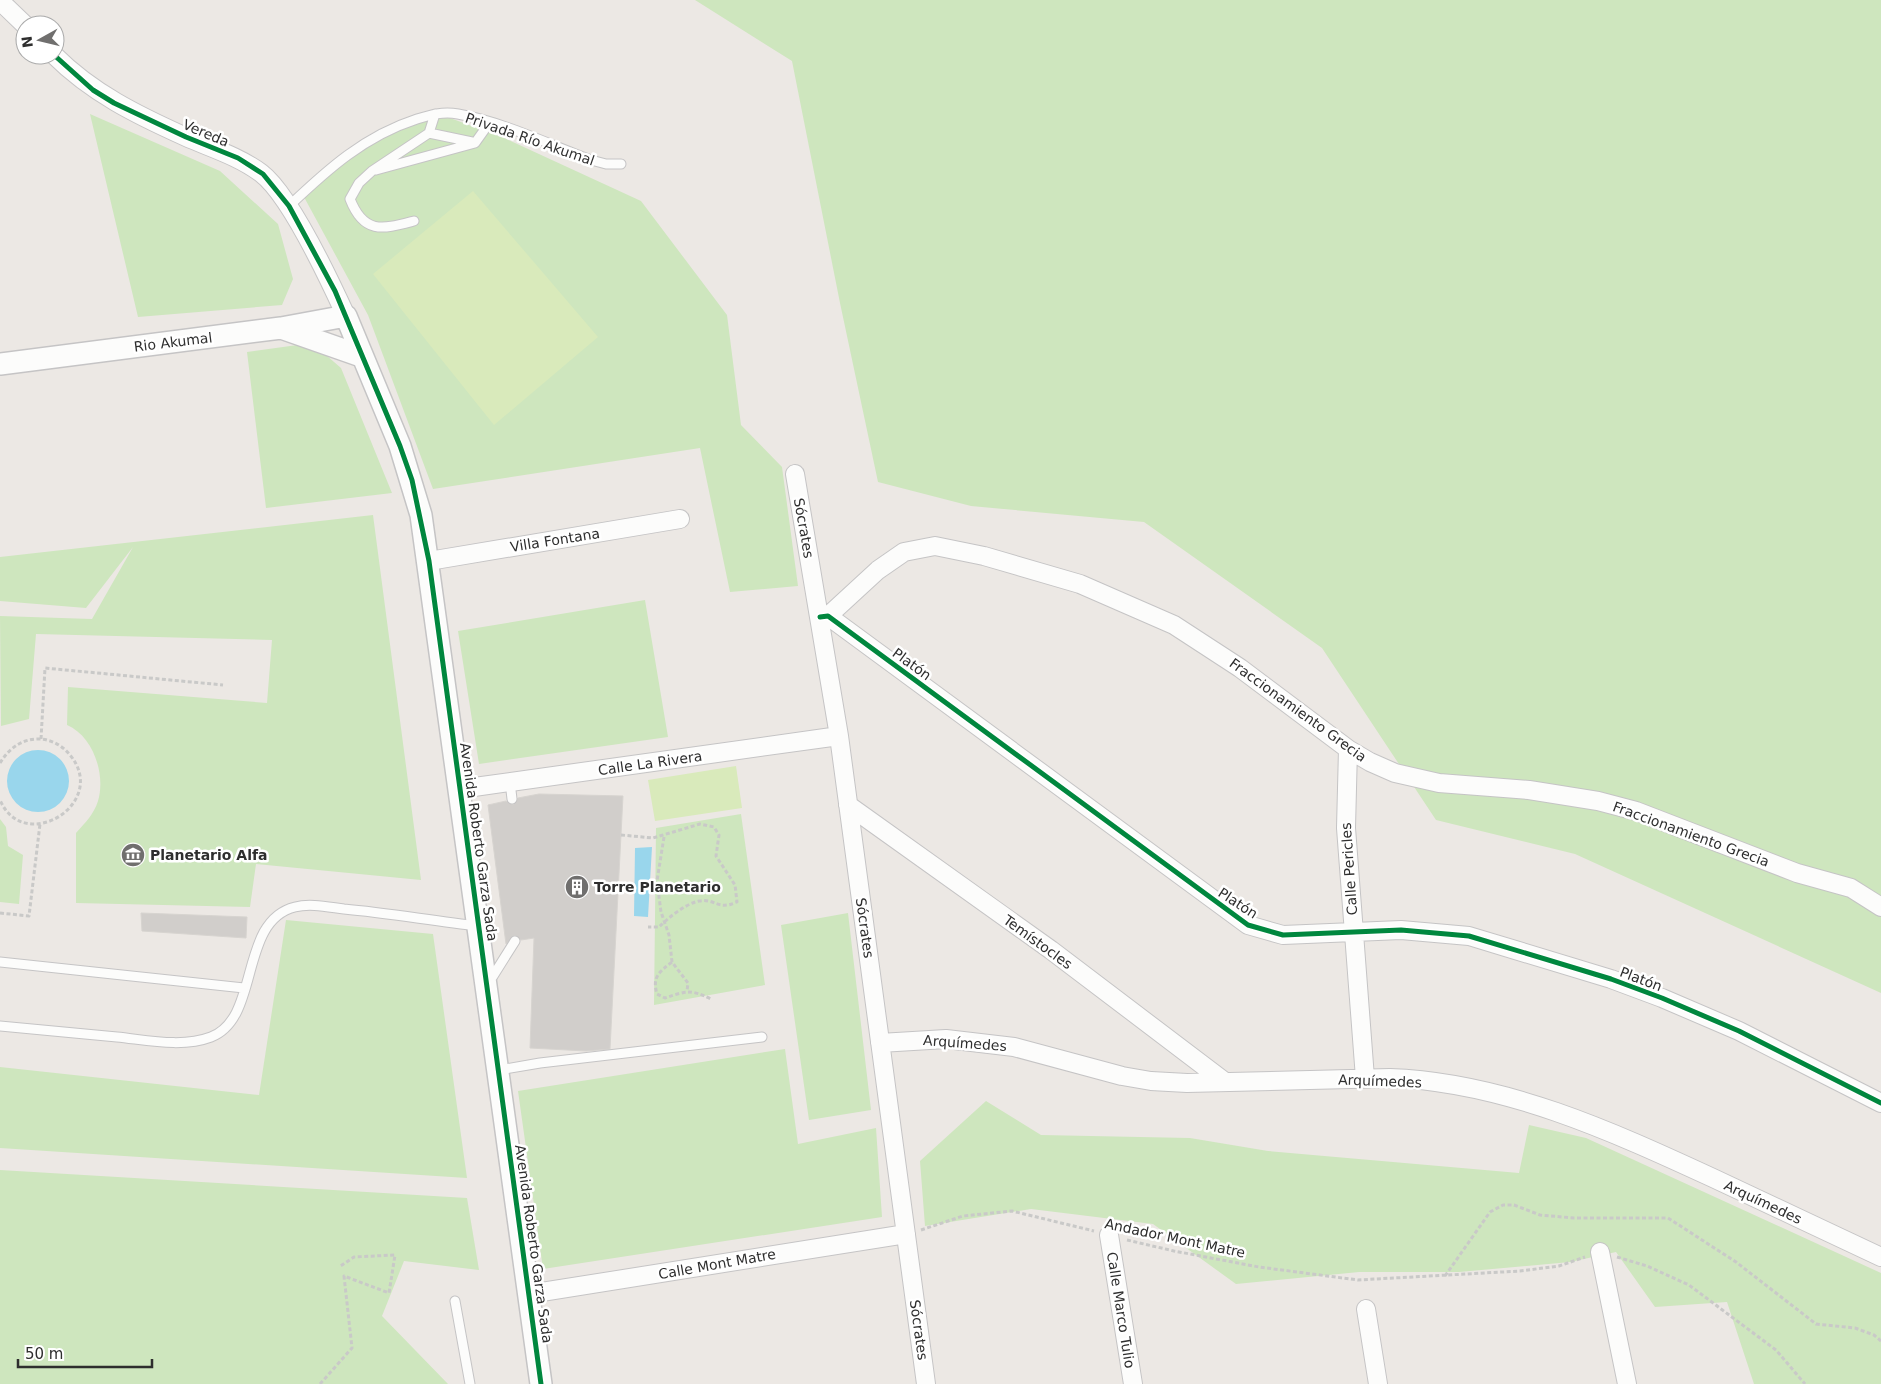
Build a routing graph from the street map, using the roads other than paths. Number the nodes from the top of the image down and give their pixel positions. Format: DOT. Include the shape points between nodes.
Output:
graph roads {
  1 [pos="21,0"];
  2 [pos="1,2"];
  3 [pos="15,15"];
  4 [pos="65,65"];
  5 [pos="435,114"];
  6 [pos="490,122"];
  7 [pos="429,133"];
  8 [pos="474,143"];
  9 [pos="621,164"];
  10 [pos="372,171"];
  11 [pos="289,206"];
  12 [pos="414,221"];
  13 [pos="346,316"];
  14 [pos="281,328"];
  15 [pos="361,356"];
  16 [pos="0,364"];
  17 [pos="795,474"];
  18 [pos="680,519"];
  19 [pos="429,561"];
  20 [pos="824,616"];
  21 [pos="840,736"];
  22 [pos="1348,749"];
  23 [pos="460,789"];
  24 [pos="848,804"];
  25 [pos="1881,907"];
  26 [pos="479,926"];
  27 [pos="1354,934"];
  28 [pos="515,941"];
  29 [pos="0,962"];
  30 [pos="486,979"];
  31 [pos="244,988"];
  32 [pos="0,1026"];
  33 [pos="762,1037"];
  34 [pos="880,1043"];
  35 [pos="499,1070"];
  36 [pos="1366,1078"];
  37 [pos="1225,1082"];
  38 [pos="1881,1104"];
  39 [pos="906,1234"];
  40 [pos="1109,1235"];
  41 [pos="1600,1252"];
  42 [pos="1881,1257"];
  43 [pos="529,1294"];
  44 [pos="455,1301"];
  45 [pos="1366,1309"];
  46 [pos="470,1384"];
  47 [pos="541,1384"];
  48 [pos="926,1384"];
  49 [pos="1133,1384"];
  50 [pos="1378,1384"];
  51 [pos="1627,1384"];
  1 -- 2 [label="street"];
  2 -- 3 [label="street"];
  4 -- 11 [label="street, Vereda" via="93,90 114,103 238,158 263,174"];
  5 -- 6 [label="lane, Privada Río Akumal" via="456,113"];
  5 -- 7 [label="lane"];
  5 -- 11 [label="lane, Privada Río Akumal" via="384,132 350,152"];
  6 -- 8 [label="lane"];
  6 -- 9 [label="lane, Privada Río Akumal" via="591,160"];
  7 -- 8 [label="lane"];
  7 -- 10 [label="lane"];
  8 -- 10 [label="lane"];
  10 -- 12 [label="lane" via="353,191 350,199 355,212 367,224 378,229"];
  11 -- 13 [label="street, Vereda"];
  13 -- 14 [label="street, Rio Akumal"];
  13 -- 15 [label="street, Avenida Roberto Garza Sada"];
  14 -- 15 [label="street"];
  14 -- 16 [label="street, Rio Akumal"];
  15 -- 19 [label="street, Avenida Roberto Garza Sada" via="412,480"];
  17 -- 20 [label="street, Sócrates"];
  18 -- 19 [label="street, Villa Fontana"];
  19 -- 23 [label="street, Avenida Roberto Garza Sada"];
  20 -- 21 [label="street, Sócrates"];
  20 -- 22 [label="street, Fraccionamiento Grecia" via="904,552 935,546 957,549 1080,584 1174,625 1240,668"];
  20 -- 27 [label="street, Platón" via="1248,925 1283,935"];
  21 -- 23 [label="street, Calle La Rivera" via="511,791"];
  21 -- 24 [label="street, Sócrates"];
  22 -- 25 [label="street, Fraccionamiento Grecia" via="1370,762 1417,779 1598,800 1636,811 1798,873 1851,888"];
  22 -- 27 [label="street, Calle Pericles" via="1346,828"];
  23 -- 26 [label="street, Avenida Roberto Garza Sada"];
  24 -- 34 [label="street, Sócrates"];
  24 -- 37 [label="street, Temístocles" via="1051,950"];
  26 -- 30 [label="street, Avenida Roberto Garza Sada"];
  26 -- 31 [label="lane" via="310,905 293,907 274,918 268,926"];
  27 -- 36 [label="street, Calle Pericles"];
  27 -- 38 [label="street, Platón" via="1401,930 1469,936 1611,979 1739,1031"];
  28 -- 30 [label="lane" via="493,976"];
  29 -- 31 [label="lane"];
  30 -- 35 [label="street, Avenida Roberto Garza Sada"];
  31 -- 32 [label="lane" via="232,1022 222,1032 196,1041 171,1042"];
  33 -- 35 [label="lane"];
  34 -- 37 [label="street, Arquímedes" via="921,1039 977,1041 1014,1046 1122,1076 1178,1082"];
  34 -- 39 [label="street, Sócrates"];
  35 -- 43 [label="street, Avenida Roberto Garza Sada"];
  36 -- 37 [label="street, Arquímedes"];
  36 -- 42 [label="street, Arquímedes" via="1412,1079 1475,1089 1590,1123"];
  39 -- 43 [label="street, Calle Mont Matre"];
  39 -- 48 [label="street, Sócrates"];
  40 -- 49 [label="street, Calle Marco Tulio"];
  41 -- 51 [label="street"];
  43 -- 47 [label="street, Avenida Roberto Garza Sada"];
  44 -- 46 [label="lane"];
  45 -- 50 [label="street"];
}
